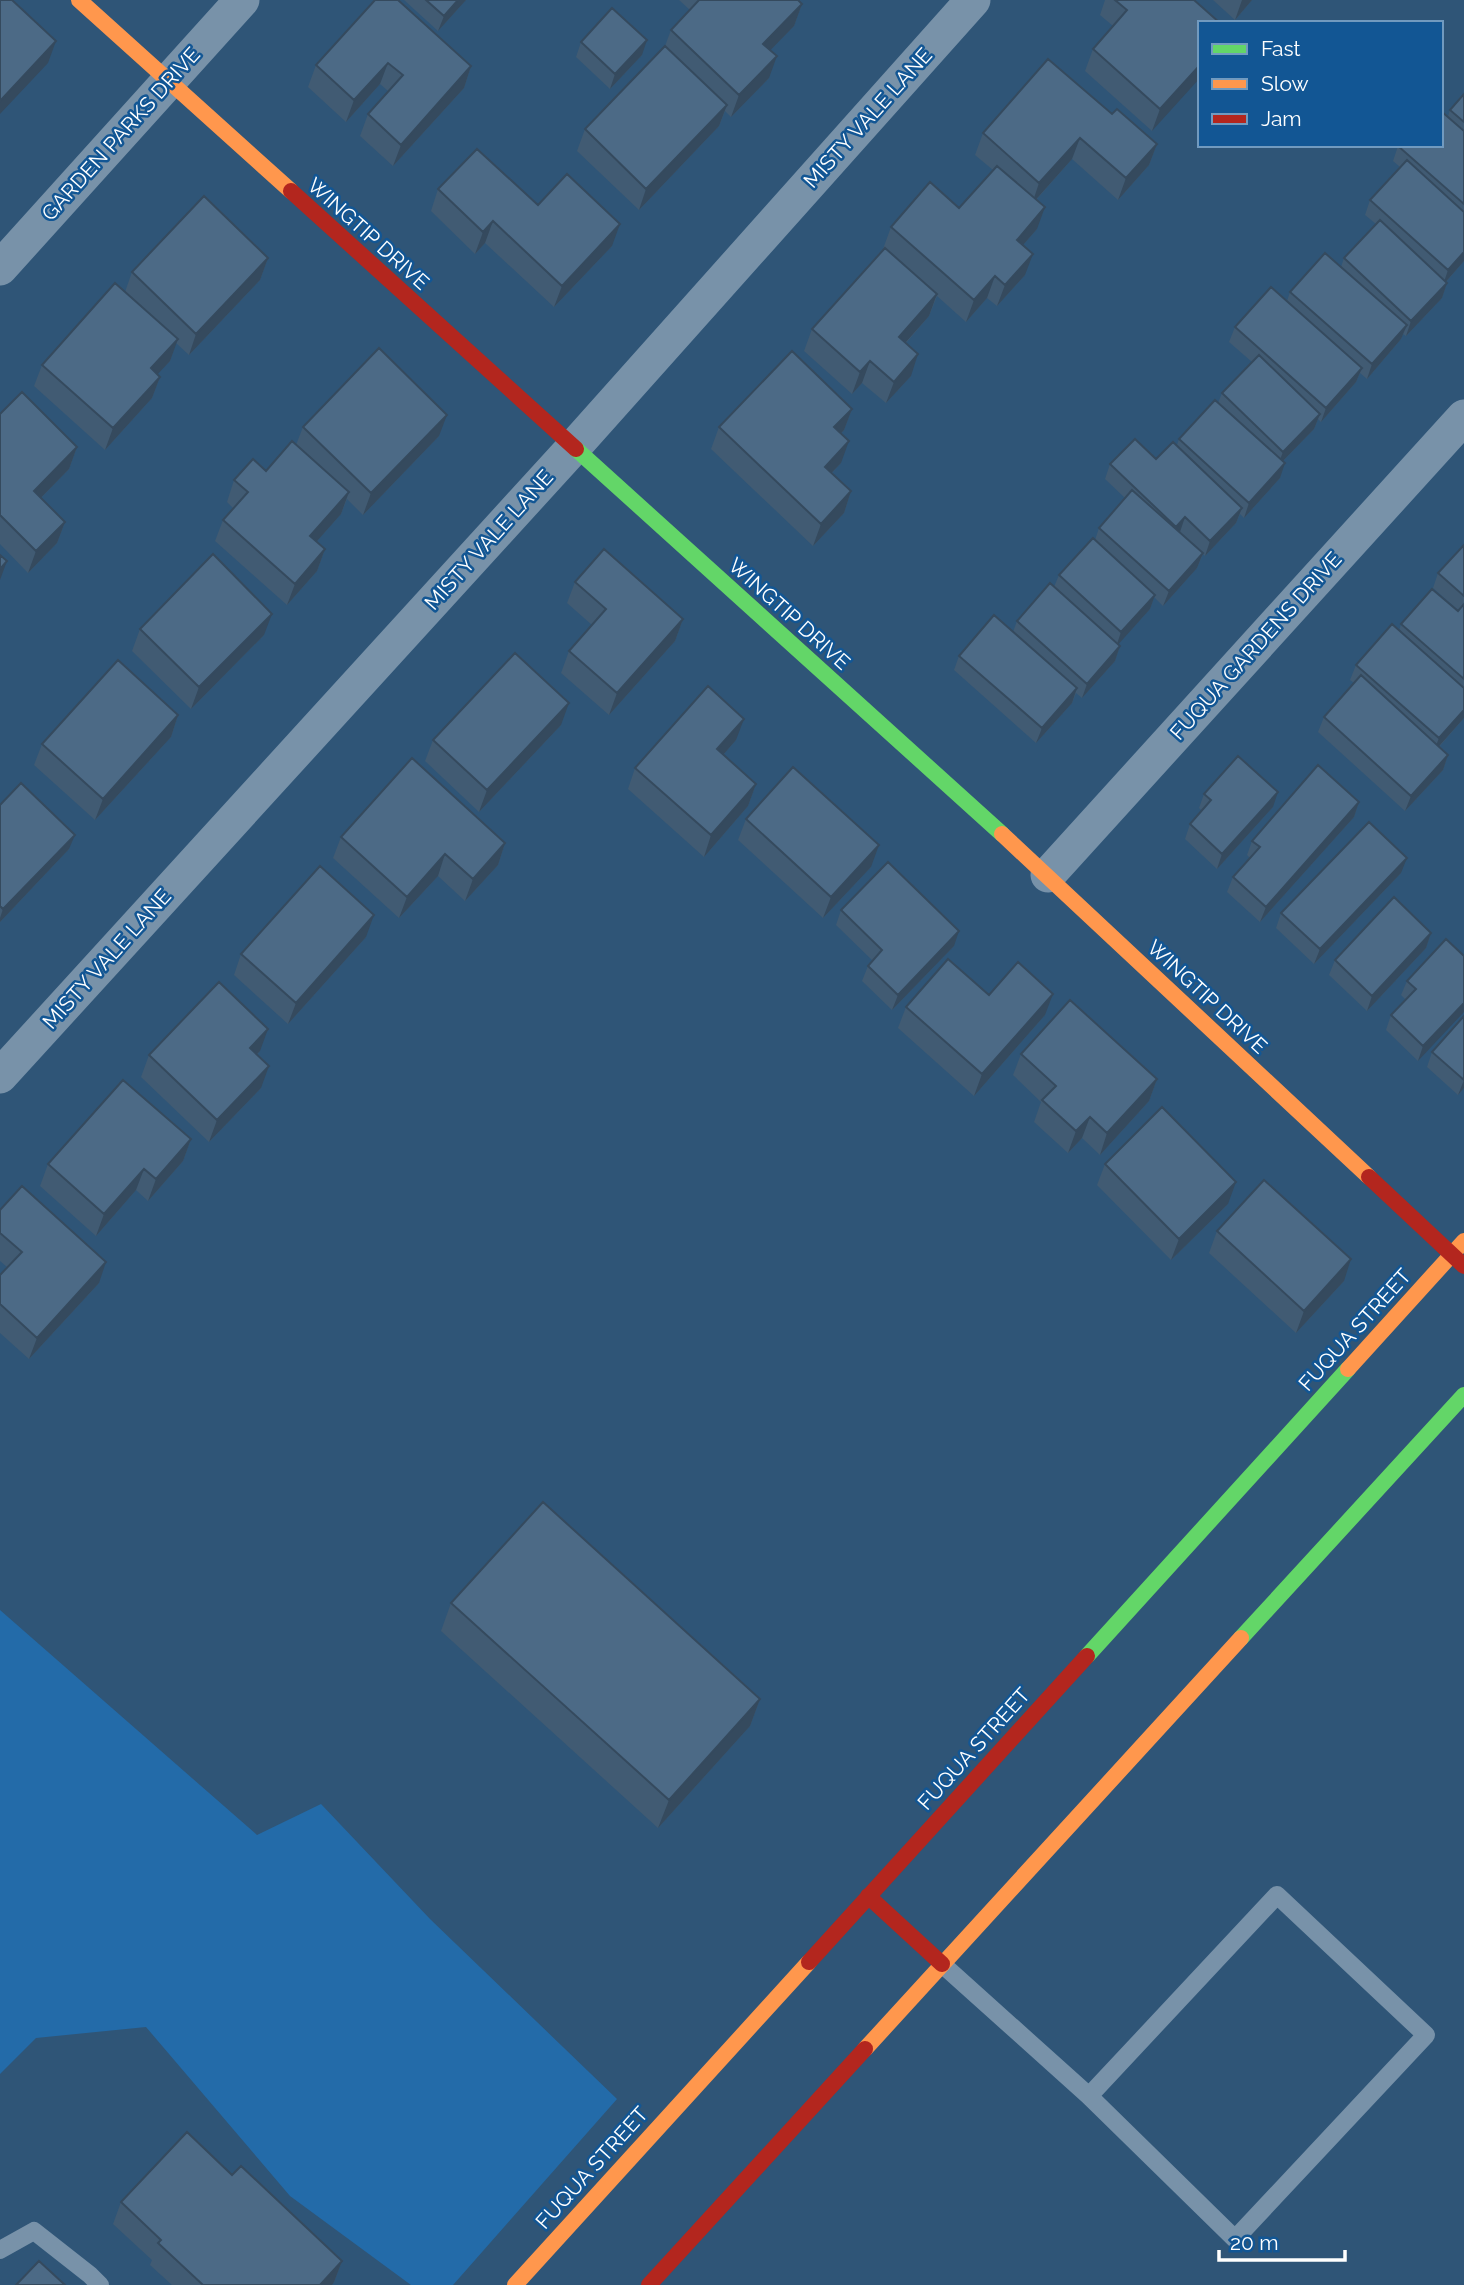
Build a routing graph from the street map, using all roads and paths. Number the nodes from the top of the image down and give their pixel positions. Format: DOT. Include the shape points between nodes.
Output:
graph roads {
  1 [pos="79,0"];
  2 [pos="242,0"];
  3 [pos="973,0"];
  4 [pos="168,81"];
  5 [pos="0,268"];
  6 [pos="1464,417"];
  7 [pos="573,448"];
  8 [pos="1048,876"];
  9 [pos="0,1076"];
  10 [pos="1464,1241"];
  11 [pos="1458,1260"];
  12 [pos="1464,1395"];
  13 [pos="868,1896"];
  14 [pos="942,1964"];
  15 [pos="1089,2096"];
  16 [pos="0,2250"];
  17 [pos="100,2285"];
  18 [pos="515,2285"];
  19 [pos="649,2285"];
  1 -- 4 [label="main road, WINGTIP DRIVE"];
  2 -- 4 [label="street, GARDEN PARKS DRIVE"];
  3 -- 7 [label="street, MISTY VALE LANE"];
  4 -- 5 [label="street, GARDEN PARKS DRIVE"];
  4 -- 7 [label="main road, WINGTIP DRIVE"];
  6 -- 8 [label="street, FUQUA GARDENS DRIVE"];
  7 -- 8 [label="main road, WINGTIP DRIVE"];
  7 -- 9 [label="street, MISTY VALE LANE"];
  8 -- 11 [label="main road, WINGTIP DRIVE"];
  10 -- 11 [label="main road, FUQUA STREET"];
  11 -- 13 [label="main road, FUQUA STREET"];
  12 -- 14 [label="main road"];
  13 -- 14 [label="main road"];
  13 -- 18 [label="main road, FUQUA STREET"];
  14 -- 15 [label="lane"];
  14 -- 19 [label="main road"];
  15 -- 15 [label="lane" via="1235,2239 1426,2035 1277,1895"];
  16 -- 17 [label="lane" via="34,2231"];
}
